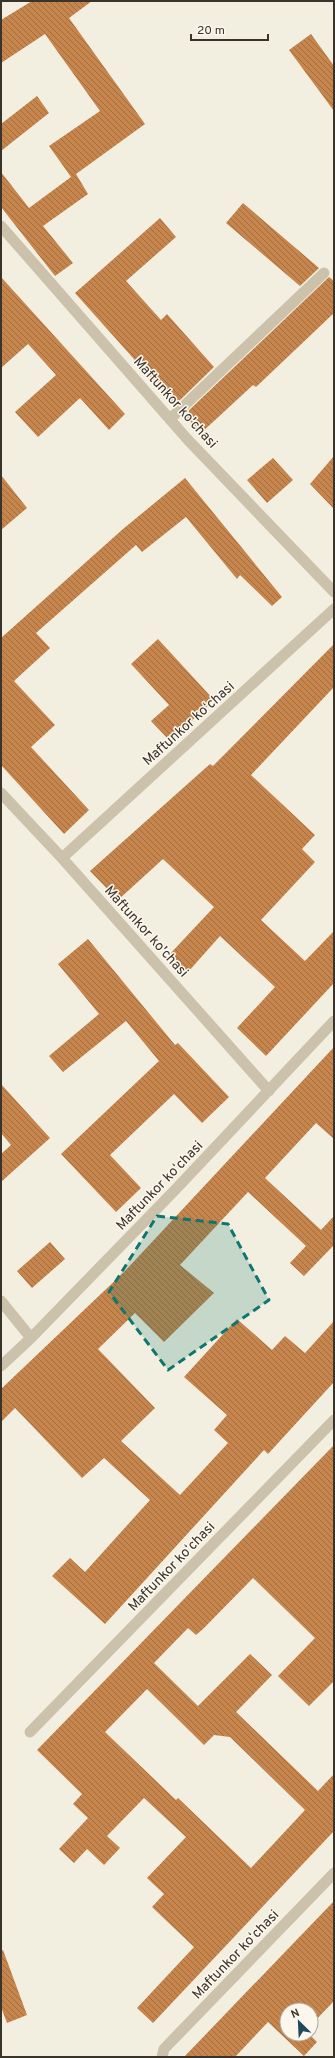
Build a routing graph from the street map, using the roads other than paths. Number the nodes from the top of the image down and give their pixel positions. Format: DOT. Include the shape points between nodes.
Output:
graph roads {
  1 [pos="1,226"];
  2 [pos="324,273"];
  3 [pos="170,419"];
  4 [pos="334,592"];
  5 [pos="334,610"];
  6 [pos="1,793"];
  7 [pos="62,858"];
  8 [pos="334,1021"];
  9 [pos="269,1091"];
  10 [pos="1,1301"];
  11 [pos="31,1338"];
  12 [pos="1,1366"];
  13 [pos="334,1420"];
  14 [pos="30,1732"];
  15 [pos="334,1873"];
  16 [pos="162,2057"];
  1 -- 3 [label="street, Maftunkor ko'chasi"];
  2 -- 3 [label="street"];
  3 -- 4 [label="street, Maftunkor ko'chasi"];
  5 -- 7 [label="street, Maftunkor koʻchasi"];
  6 -- 7 [label="street, Maftunkor ko'chasi"];
  7 -- 9 [label="street, Maftunkor ko'chasi"];
  8 -- 9 [label="street, Maftunkor koʻchasi"];
  9 -- 11 [label="street, Maftunkor koʻchasi"];
  10 -- 11 [label="street"];
  11 -- 12 [label="street, Maftunkor koʻchasi"];
  13 -- 14 [label="street, Maftunkor koʻchasi"];
  15 -- 16 [label="street, Maftunkor koʻchasi" via="164,2050"];
}
